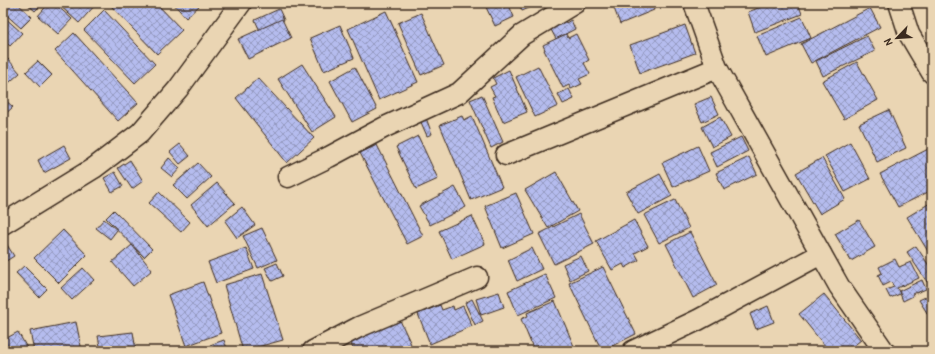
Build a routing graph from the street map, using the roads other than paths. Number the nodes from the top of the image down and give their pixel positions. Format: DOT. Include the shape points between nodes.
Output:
graph roads {
  1 [pos="241,3"];
  2 [pos="575,3"];
  3 [pos="694,3"];
  4 [pos="899,3"];
  5 [pos="717,68"];
  6 [pos="932,73"];
  7 [pos="506,155"];
  8 [pos="288,177"];
  9 [pos="3,224"];
  10 [pos="821,254"];
  11 [pos="477,277"];
  12 [pos="313,351"];
  13 [pos="633,351"];
  14 [pos="884,351"];
  1 -- 9 [label="street" via="178,89 140,133 94,168"];
  2 -- 8 [label="street" via="522,35 459,93 385,127"];
  3 -- 5 [label="street"];
  4 -- 6 [label="street" via="909,34"];
  5 -- 7 [label="street"];
  5 -- 10 [label="street"];
  10 -- 13 [label="street" via="698,320"];
  10 -- 14 [label="street" via="839,286"];
  11 -- 12 [label="street" via="359,327"];
}
